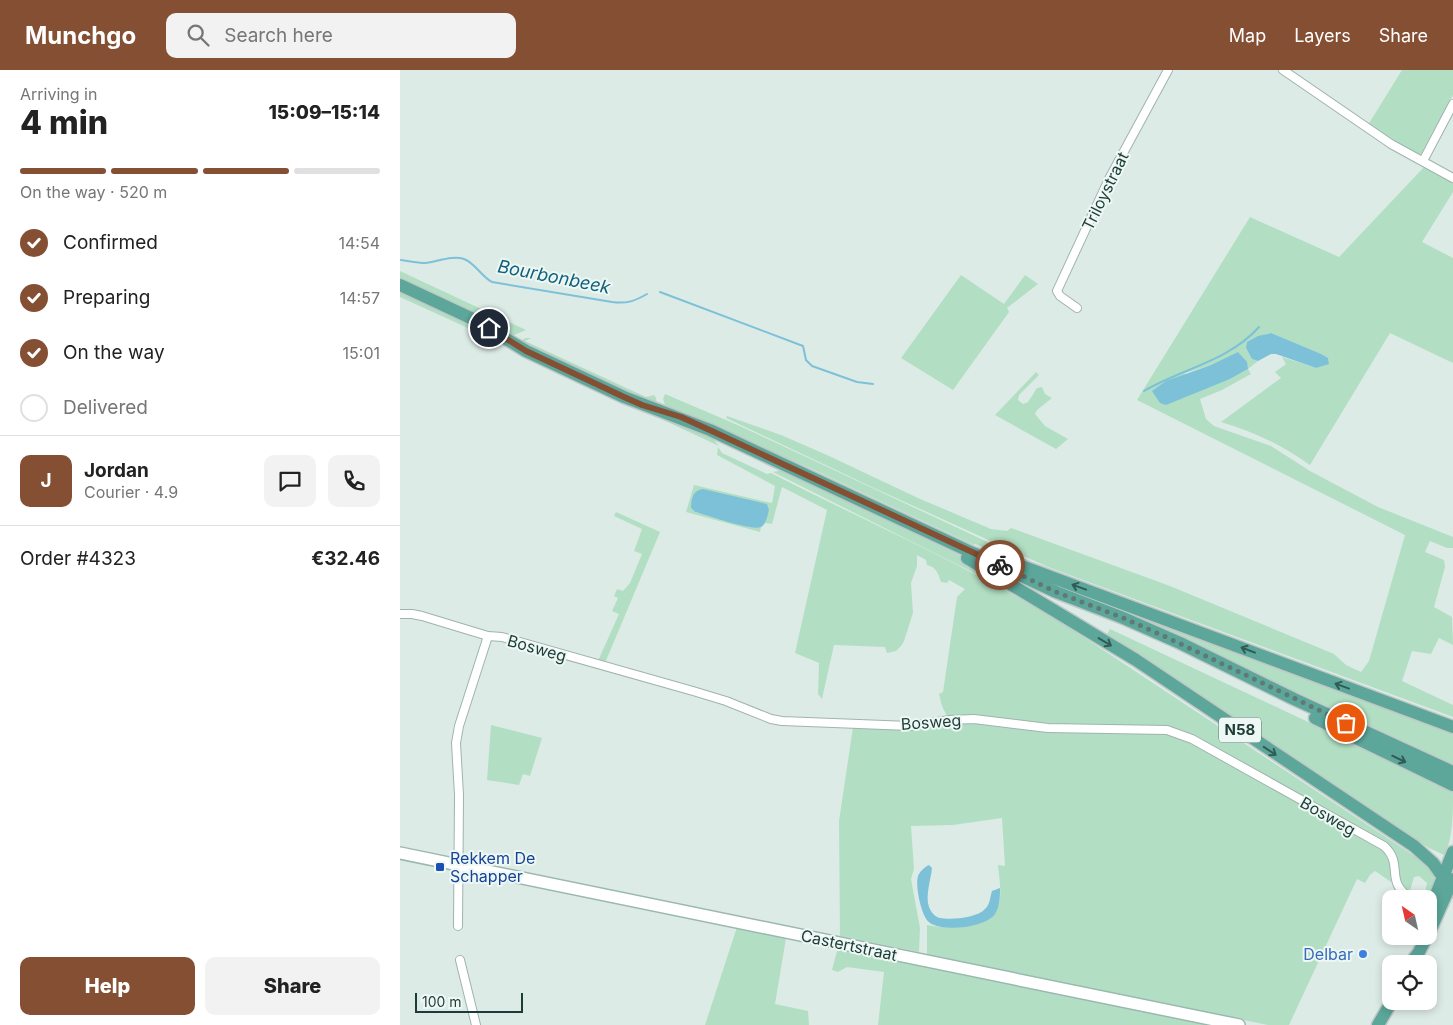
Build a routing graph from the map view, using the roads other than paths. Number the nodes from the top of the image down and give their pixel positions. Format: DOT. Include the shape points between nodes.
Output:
graph roads {
  1 [pos="1168,70"];
  2 [pos="1282,70"];
  3 [pos="1453,104"];
  4 [pos="1422,161"];
  5 [pos="1453,178"];
  6 [pos="400,285"];
  7 [pos="1077,308"];
  8 [pos="925,530"];
  9 [pos="1056,592"];
  10 [pos="400,614"];
  11 [pos="488,636"];
  12 [pos="1453,727"];
  13 [pos="1453,772"];
  14 [pos="1453,785"];
  15 [pos="1414,846"];
  16 [pos="400,852"];
  17 [pos="1452,857"];
  18 [pos="458,864"];
  19 [pos="1448,877"];
  20 [pos="1399,890"];
  21 [pos="1438,896"];
  22 [pos="458,926"];
  23 [pos="460,960"];
  24 [pos="1387,1010"];
  25 [pos="1381,1022"];
  26 [pos="476,1025"];
  27 [pos="1239,1025"];
  1 -- 7 [label="street, Triloystraat" via="1109,178 1060,282 1057,291 1060,296"];
  2 -- 4 [label="street" via="1362,126"];
  3 -- 4 [label="street"];
  4 -- 5 [label="street"];
  6 -- 8 [label="main road, N58" via="475,320 526,351 624,397 681,417"];
  8 -- 9 [label="main road, N58"];
  12 -- 8 [label="main road, N58, one-way" via="1006,561 945,534"];
  8 -- 15 [label="main road, N58, one-way" via="946,547 1136,660"];
  9 -- 13 [label="main road, N58" via="1164,636"];
  9 -- 14 [label="main road, N58, one-way"];
  10 -- 11 [label="street, Bosweg" via="422,616"];
  11 -- 18 [label="street" via="456,743"];
  11 -- 20 [label="street, Bosweg" via="502,637 693,691 782,721 910,726 967,719 1048,728 1155,729 1179,733 1384,846 1392,856 1395,884"];
  15 -- 17 [label="main road, N58" via="1439,859"];
  15 -- 19 [label="main road"];
  16 -- 18 [label="main road, Castertstraat"];
  17 -- 19 [label="main road"];
  18 -- 22 [label="street"];
  18 -- 27 [label="main road, Castertstraat"];
  19 -- 21 [label="main road"];
  23 -- 26 [label="street"];
  24 -- 25 [label="main road"];
}
